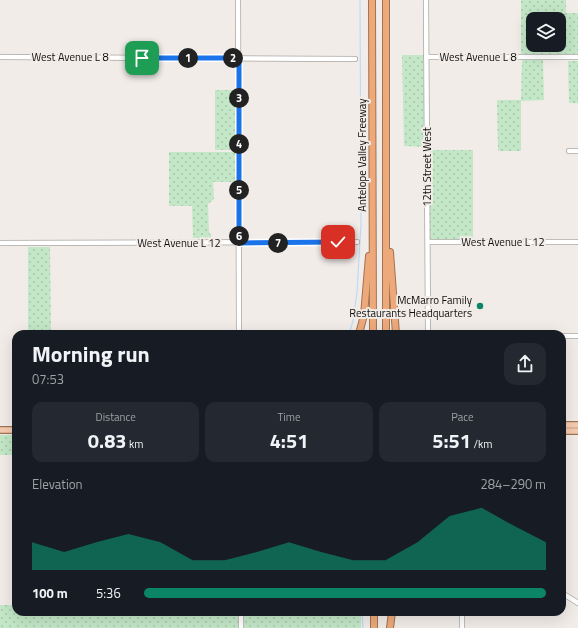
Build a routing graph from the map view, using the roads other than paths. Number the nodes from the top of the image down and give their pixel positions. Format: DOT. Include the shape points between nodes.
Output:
graph roads {
  1 [pos="238,0"];
  2 [pos="372,0"];
  3 [pos="386,0"];
  4 [pos="426,0"];
  5 [pos="0,57"];
  6 [pos="426,57"];
  7 [pos="578,57"];
  8 [pos="239,58"];
  9 [pos="355,59"];
  10 [pos="570,150"];
  11 [pos="578,150"];
  12 [pos="386,213"];
  13 [pos="373,240"];
  14 [pos="357,242"];
  15 [pos="428,242"];
  16 [pos="578,242"];
  17 [pos="0,243"];
  18 [pos="239,243"];
  19 [pos="240,330"];
  20 [pos="360,330"];
  21 [pos="374,330"];
  22 [pos="386,330"];
  23 [pos="396,330"];
  24 [pos="428,330"];
  25 [pos="566,336"];
  26 [pos="578,336"];
  27 [pos="566,425"];
  28 [pos="578,425"];
  29 [pos="0,430"];
  30 [pos="12,430"];
  31 [pos="566,431"];
  32 [pos="578,431"];
  33 [pos="566,596"];
  34 [pos="578,603"];
  35 [pos="241,616"];
  36 [pos="374,616"];
  37 [pos="388,616"];
  38 [pos="391,616"];
  39 [pos="462,616"];
  40 [pos="241,628"];
  41 [pos="374,628"];
  42 [pos="389,628"];
  43 [pos="462,628"];
  1 -- 8 [label="street"];
  2 -- 13 [label="highway, Antelope Valley Freeway"];
  3 -- 12 [label="highway"];
  4 -- 6 [label="street, 12th Street West"];
  5 -- 8 [label="street, West Avenue L 8"];
  6 -- 7 [label="street, West Avenue L 8"];
  6 -- 15 [label="street, 12th Street West"];
  8 -- 9 [label="street, West Avenue L 8"];
  8 -- 18 [label="street"];
  10 -- 11 [label="street"];
  12 -- 22 [label="highway"];
  12 -- 23 [label="highway"];
  13 -- 20 [label="highway"];
  13 -- 21 [label="highway, Antelope Valley Freeway"];
  14 -- 18 [label="street, West Avenue L 12"];
  15 -- 16 [label="street, West Avenue L 12"];
  15 -- 24 [label="street, 12th Street West"];
  17 -- 18 [label="street, West Avenue L 12"];
  18 -- 19 [label="street"];
  25 -- 26 [label="street"];
  27 -- 28 [label="main road"];
  29 -- 30 [label="main road"];
  31 -- 32 [label="main road"];
  33 -- 34 [label="street"];
  35 -- 40 [label="street"];
  36 -- 41 [label="highway"];
  37 -- 42 [label="highway"];
  38 -- 42 [label="highway"];
  39 -- 43 [label="street"];
}
